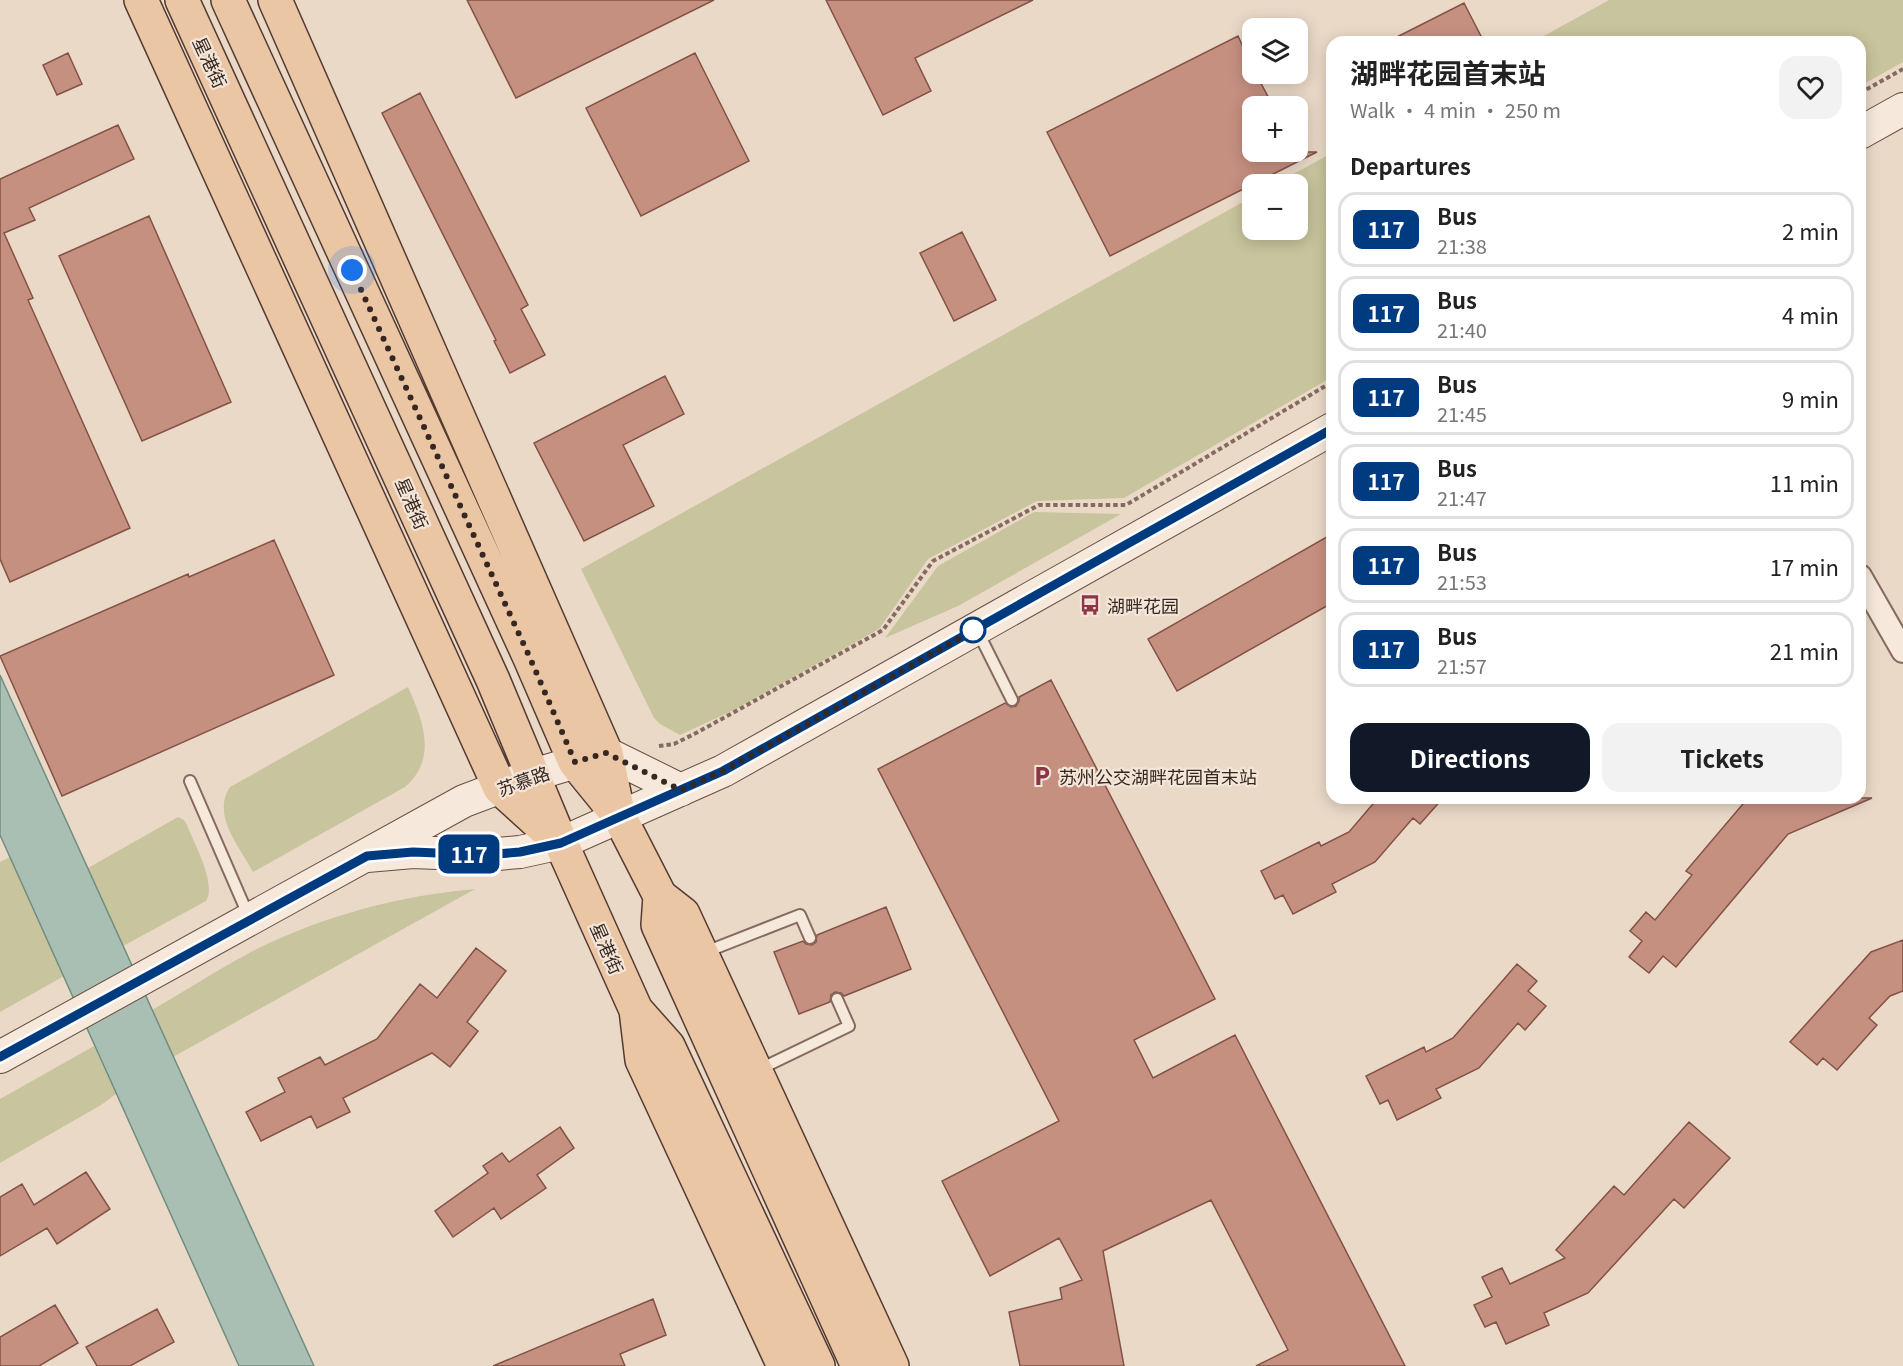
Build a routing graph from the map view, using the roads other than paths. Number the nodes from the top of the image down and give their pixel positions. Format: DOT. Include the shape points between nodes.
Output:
graph roads {
  1 [pos="141,0"];
  2 [pos="182,0"];
  3 [pos="228,0"];
  4 [pos="275,0"];
  5 [pos="1903,109"];
  6 [pos="1866,130"];
  7 [pos="1326,432"];
  8 [pos="1866,586"];
  9 [pos="976,629"];
  10 [pos="1903,651"];
  11 [pos="1012,700"];
  12 [pos="590,758"];
  13 [pos="533,775"];
  14 [pos="190,782"];
  15 [pos="500,788"];
  16 [pos="681,790"];
  17 [pos="619,816"];
  18 [pos="561,843"];
  19 [pos="367,856"];
  20 [pos="660,896"];
  21 [pos="250,920"];
  22 [pos="810,938"];
  23 [pos="701,954"];
  24 [pos="837,999"];
  25 [pos="636,1010"];
  26 [pos="0,1057"];
  27 [pos="754,1072"];
  28 [pos="784,1366"];
  29 [pos="818,1366"];
  30 [pos="858,1366"];
  31 [pos="892,1366"];
  1 -- 15 [label="main road"];
  2 -- 13 [label="main road, 星港街"];
  3 -- 12 [label="main road" via="410,395"];
  4 -- 12 [label="main road"];
  5 -- 6 [label="main road"];
  7 -- 9 [label="main road, 苏慕路"];
  8 -- 10 [label="street"];
  9 -- 11 [label="lane"];
  9 -- 16 [label="main road, 苏慕路" via="723,771"];
  12 -- 13 [label="main road, 苏慕路"];
  12 -- 16 [label="main road"];
  12 -- 17 [label="main road"];
  13 -- 15 [label="main road, 苏慕路"];
  13 -- 18 [label="main road, 星港街"];
  14 -- 21 [label="lane"];
  15 -- 18 [label="main road"];
  15 -- 19 [label="main road, 苏慕路" via="464,801"];
  16 -- 17 [label="main road, 苏慕路"];
  17 -- 18 [label="main road, 苏慕路"];
  17 -- 20 [label="main road"];
  18 -- 19 [label="main road, 苏慕路" via="497,854 413,852"];
  18 -- 25 [label="main road, 星港街"];
  19 -- 21 [label="main road, 苏慕路"];
  20 -- 23 [label="main road" via="683,914"];
  20 -- 30 [label="main road" via="658,926"];
  21 -- 26 [label="main road, 苏慕路"];
  22 -- 23 [label="lane" via="800,915"];
  23 -- 27 [label="main road"];
  24 -- 27 [label="lane" via="849,1026"];
  25 -- 28 [label="main road, 星港街" via="642,1060"];
  25 -- 29 [label="main road, 星港街" via="668,1046"];
  27 -- 31 [label="main road"];
}
